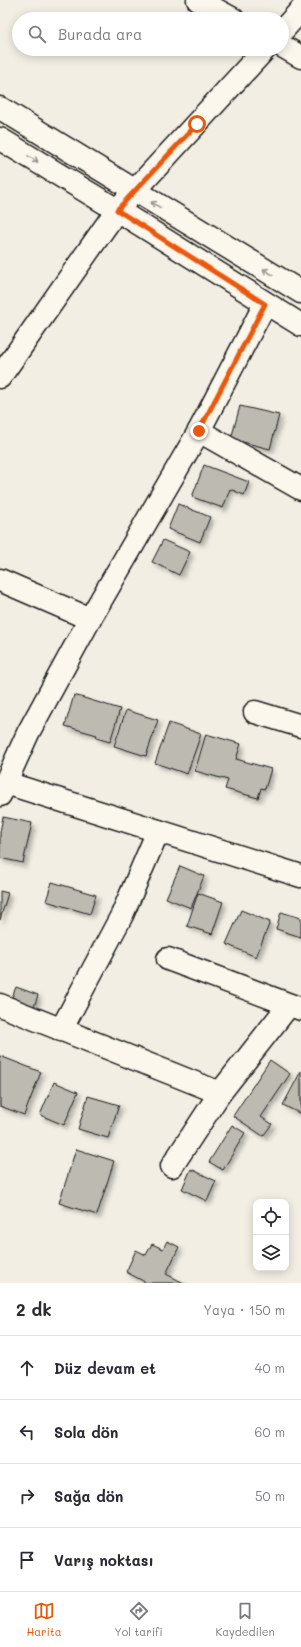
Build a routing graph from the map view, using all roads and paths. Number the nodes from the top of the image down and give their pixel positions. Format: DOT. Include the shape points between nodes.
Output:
graph roads {
  1 [pos="198,0"];
  2 [pos="301,10"];
  3 [pos="220,12"];
  4 [pos="289,23"];
  5 [pos="289,50"];
  6 [pos="259,56"];
  7 [pos="301,57"];
  8 [pos="0,108"];
  9 [pos="0,139"];
  10 [pos="135,192"];
  11 [pos="117,210"];
  12 [pos="301,292"];
  13 [pos="265,304"];
  14 [pos="301,325"];
  15 [pos="1,373"];
  16 [pos="199,431"];
  17 [pos="301,489"];
  18 [pos="0,580"];
  19 [pos="90,619"];
  20 [pos="255,712"];
  21 [pos="301,726"];
  22 [pos="3,789"];
  23 [pos="158,831"];
  24 [pos="301,876"];
  25 [pos="168,959"];
  26 [pos="0,1005"];
  27 [pos="295,1007"];
  28 [pos="61,1030"];
  29 [pos="220,1093"];
  30 [pos="172,1166"];
  1 -- 3 [label="street"];
  2 -- 4 [label="street"];
  5 -- 7 [label="street"];
  6 -- 10 [label="street"];
  8 -- 10 [label="street"];
  9 -- 11 [label="street, one-way"];
  10 -- 11 [label="street"];
  12 -- 10 [label="street, one-way"];
  11 -- 13 [label="street"];
  11 -- 15 [label="street"];
  13 -- 14 [label="street"];
  13 -- 16 [label="street"];
  16 -- 17 [label="street"];
  16 -- 19 [label="street"];
  18 -- 19 [label="street"];
  19 -- 22 [label="street" via="28,732"];
  20 -- 21 [label="street"];
  22 -- 23 [label="street"];
  23 -- 24 [label="street"];
  23 -- 28 [label="street" via="122,915"];
  25 -- 27 [label="street"];
  26 -- 28 [label="street"];
  27 -- 29 [label="street"];
  28 -- 29 [label="street"];
  29 -- 30 [label="street"];
}
